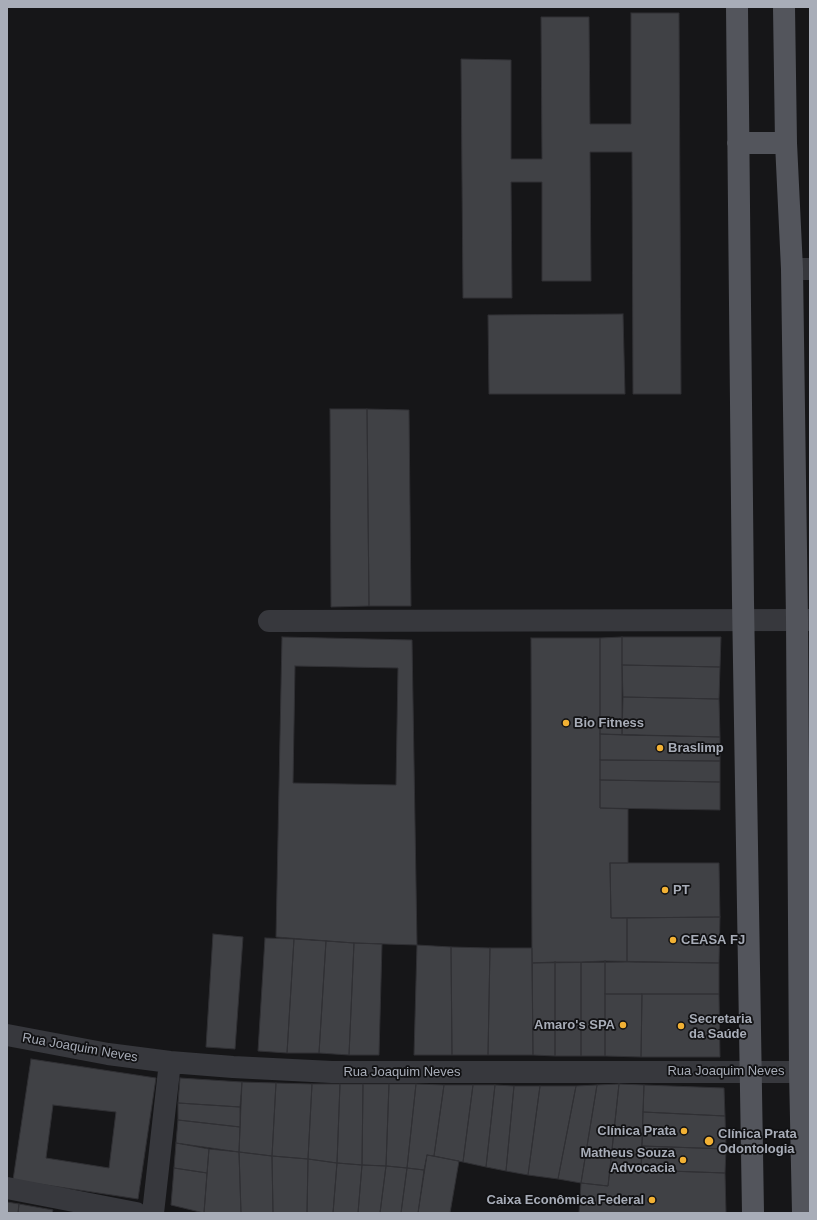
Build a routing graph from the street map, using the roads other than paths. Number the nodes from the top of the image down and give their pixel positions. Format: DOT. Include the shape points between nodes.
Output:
graph roads {
  1 [pos="737,7"];
  2 [pos="784,7"];
  3 [pos="738,143"];
  4 [pos="786,143"];
  5 [pos="801,269"];
  6 [pos="744,620"];
  7 [pos="804,620"];
  8 [pos="269,621"];
  9 [pos="7,1035"];
  10 [pos="170,1062"];
  11 [pos="750,1071"];
  12 [pos="800,1072"];
  13 [pos="7,1188"];
  14 [pos="136,1213"];
  15 [pos="152,1213"];
  16 [pos="753,1213"];
  17 [pos="803,1213"];
  1 -- 3 [label="main road"];
  2 -- 4 [label="main road"];
  3 -- 4 [label="main road"];
  3 -- 6 [label="main road"];
  4 -- 5 [label="main road"];
  5 -- 7 [label="main road"];
  6 -- 7 [label="street"];
  6 -- 8 [label="street"];
  6 -- 11 [label="main road"];
  7 -- 12 [label="main road"];
  9 -- 10 [label="street, Rua Joaquim Neves" via="108,1054"];
  10 -- 11 [label="street, Rua Joaquim Neves" via="332,1072"];
  10 -- 15 [label="street"];
  11 -- 12 [label="street, Rua Joaquim Neves"];
  11 -- 16 [label="main road"];
  12 -- 17 [label="main road"];
  13 -- 14 [label="street"];
}
